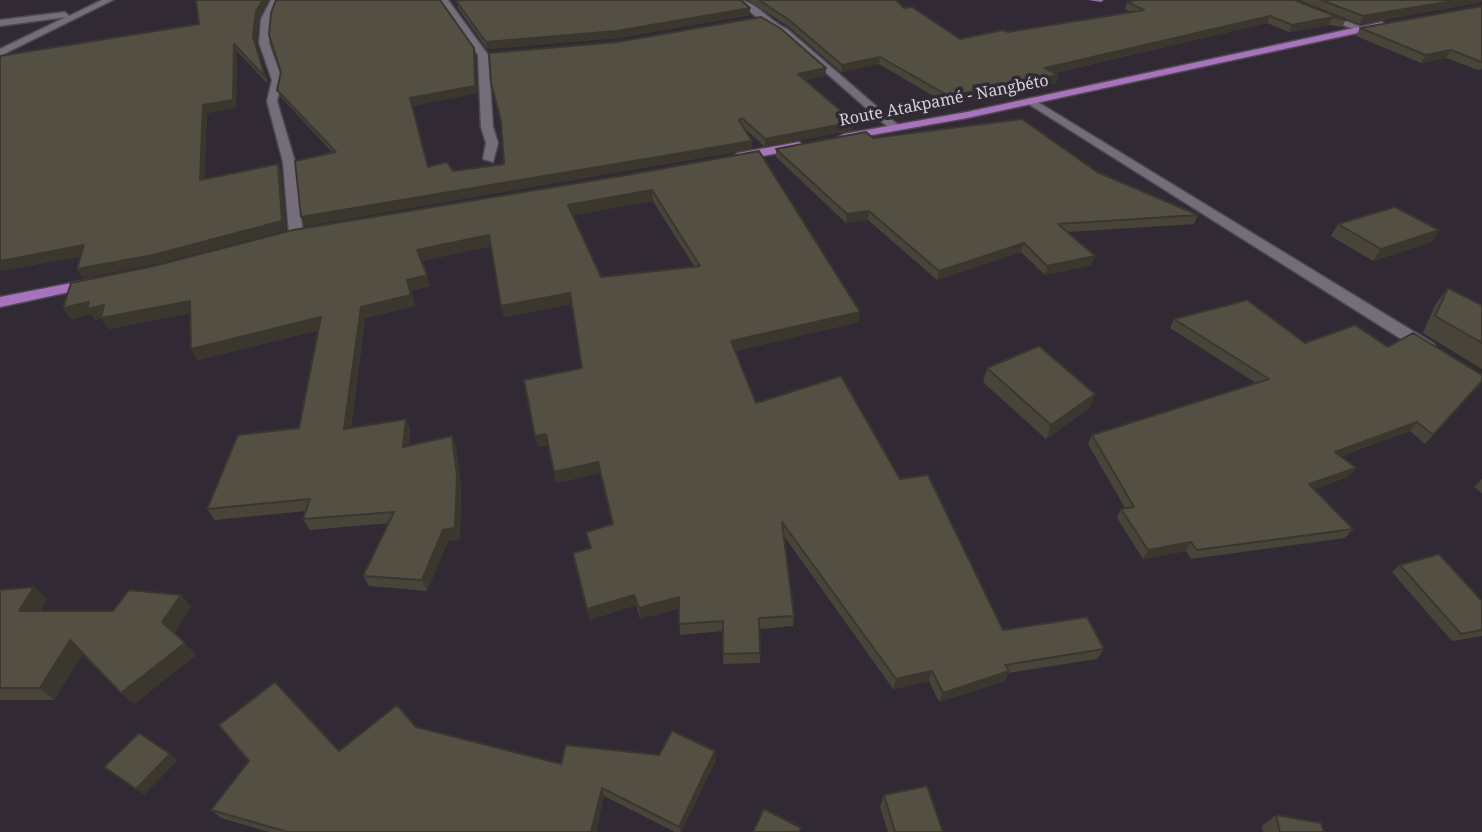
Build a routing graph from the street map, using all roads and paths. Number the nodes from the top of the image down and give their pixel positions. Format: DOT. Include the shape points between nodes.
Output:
graph roads {
  1 [pos="109,0"];
  2 [pos="275,0"];
  3 [pos="741,0"];
  4 [pos="1284,0"];
  5 [pos="446,2"];
  6 [pos="461,3"];
  7 [pos="78,14"];
  8 [pos="764,18"];
  9 [pos="752,21"];
  10 [pos="1401,22"];
  11 [pos="0,23"];
  12 [pos="1360,29"];
  13 [pos="0,53"];
  14 [pos="1031,101"];
  15 [pos="894,127"];
  16 [pos="827,140"];
  17 [pos="814,143"];
  18 [pos="489,159"];
  19 [pos="721,161"];
  20 [pos="309,232"];
  21 [pos="290,236"];
  22 [pos="107,280"];
  23 [pos="0,302"];
  24 [pos="1436,353"];
  1 -- 7 [label="street"];
  2 -- 21 [label="street" via="266,19 264,43 277,80 272,101 289,162"];
  3 -- 8 [label="street"];
  4 -- 12 [label="street"];
  5 -- 6 [label="street"];
  5 -- 18 [label="street" via="488,55"];
  7 -- 11 [label="street"];
  7 -- 13 [label="street"];
  8 -- 9 [label="street"];
  8 -- 15 [label="street"];
  10 -- 12 [label="main road, Route Atakpamé - Nangbéto"];
  12 -- 14 [label="main road, Route Atakpamé - Nangbéto"];
  14 -- 15 [label="main road, Route Atakpamé - Nangbéto"];
  14 -- 24 [label="street"];
  15 -- 16 [label="main road, Route Atakpamé - Nangbéto"];
  17 -- 19 [label="main road"];
  20 -- 21 [label="main road"];
  22 -- 23 [label="main road"];
}
